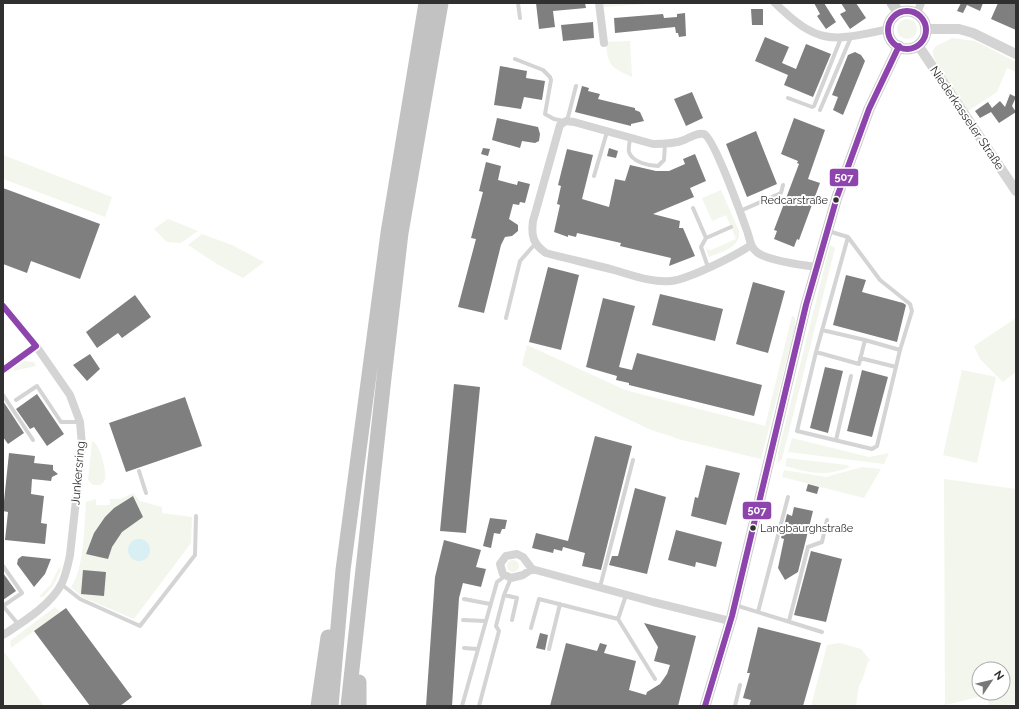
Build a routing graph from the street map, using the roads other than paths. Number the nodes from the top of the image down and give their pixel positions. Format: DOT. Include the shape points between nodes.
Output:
graph roads {
  1 [pos="426,3"];
  2 [pos="441,3"];
  3 [pos="518,3"];
  4 [pos="599,3"];
  5 [pos="775,3"];
  6 [pos="892,3"];
  7 [pos="919,8"];
  8 [pos="899,13"];
  9 [pos="520,18"];
  10 [pos="889,29"];
  11 [pos="926,29"];
  12 [pos="851,37"];
  13 [pos="841,38"];
  14 [pos="604,44"];
  15 [pos="898,46"];
  16 [pos="918,46"];
  17 [pos="1016,54"];
  18 [pos="515,59"];
  19 [pos="576,86"];
  20 [pos="788,98"];
  21 [pos="820,110"];
  22 [pos="566,122"];
  23 [pos="607,132"];
  24 [pos="630,138"];
  25 [pos="665,144"];
  26 [pos="594,176"];
  27 [pos="783,185"];
  28 [pos="1016,191"];
  29 [pos="693,208"];
  30 [pos="740,212"];
  31 [pos="731,227"];
  32 [pos="827,231"];
  33 [pos="848,237"];
  34 [pos="706,238"];
  35 [pos="535,244"];
  36 [pos="751,245"];
  37 [pos="708,267"];
  38 [pos="817,267"];
  39 [pos="3,306"];
  40 [pos="506,318"];
  41 [pos="822,330"];
  42 [pos="865,340"];
  43 [pos="36,346"];
  44 [pos="900,350"];
  45 [pos="816,352"];
  46 [pos="860,358"];
  47 [pos="896,367"];
  48 [pos="3,370"];
  49 [pos="851,376"];
  50 [pos="3,395"];
  51 [pos="16,400"];
  52 [pos="80,422"];
  53 [pos="33,440"];
  54 [pos="836,440"];
  55 [pos="633,460"];
  56 [pos="139,472"];
  57 [pos="146,493"];
  58 [pos="788,497"];
  59 [pos="196,516"];
  60 [pos="827,520"];
  61 [pos="3,566"];
  62 [pos="532,569"];
  63 [pos="343,570"];
  64 [pos="508,577"];
  65 [pos="61,584"];
  66 [pos="600,588"];
  67 [pos="359,595"];
  68 [pos="504,595"];
  69 [pos="626,595"];
  70 [pos="464,599"];
  71 [pos="490,604"];
  72 [pos="560,604"];
  73 [pos="734,605"];
  74 [pos="3,606"];
  75 [pos="758,612"];
  76 [pos="618,619"];
  77 [pos="462,620"];
  78 [pos="512,620"];
  79 [pos="485,621"];
  80 [pos="730,621"];
  81 [pos="789,621"];
  82 [pos="18,624"];
  83 [pos="531,628"];
  84 [pos="822,632"];
  85 [pos="3,634"];
  86 [pos="464,648"];
  87 [pos="549,648"];
  88 [pos="477,649"];
  89 [pos="655,679"];
  90 [pos="740,685"];
  91 [pos="711,688"];
  92 [pos="318,706"];
  93 [pos="331,706"];
  94 [pos="348,706"];
  95 [pos="359,706"];
  96 [pos="462,706"];
  97 [pos="479,706"];
  98 [pos="705,706"];
  99 [pos="710,706"];
  100 [pos="735,706"];
  1 -- 63 [label="highway" via="388,233"];
  2 -- 67 [label="highway" via="401,233"];
  3 -- 9 [label="lane"];
  4 -- 14 [label="street"];
  5 -- 13 [label="street" via="805,30"];
  6 -- 8 [label="main road"];
  7 -- 8 [label="main road"];
  7 -- 11 [label="main road"];
  8 -- 10 [label="main road" via="892,19"];
  10 -- 12 [label="street"];
  10 -- 15 [label="main road" via="891,39"];
  11 -- 16 [label="main road" via="924,38"];
  11 -- 17 [label="street" via="959,29"];
  12 -- 13 [label="street"];
  12 -- 21 [label="lane"];
  13 -- 20 [label="lane" via="814,106 812,108"];
  15 -- 16 [label="main road"];
  15 -- 32 [label="main road" via="852,153"];
  16 -- 28 [label="street, Niederkasseler Straße"];
  18 -- 22 [label="lane" via="547,73 551,80 545,114"];
  19 -- 22 [label="lane"];
  22 -- 23 [label="street"];
  22 -- 35 [label="street" via="560,125 557,131 533,221 531,234"];
  23 -- 24 [label="street"];
  23 -- 26 [label="lane"];
  24 -- 25 [label="street" via="653,144"];
  24 -- 25 [label="lane" via="628,151 631,155 637,161 654,166 658,166 664,160"];
  25 -- 30 [label="street" via="682,141 698,134 708,137"];
  27 -- 30 [label="lane" via="781,193"];
  29 -- 34 [label="lane"];
  30 -- 36 [label="street"];
  31 -- 34 [label="lane"];
  32 -- 33 [label="lane"];
  32 -- 38 [label="main road"];
  33 -- 41 [label="lane"];
  33 -- 44 [label="lane" via="880,280 910,304 912,311"];
  34 -- 37 [label="lane" via="701,247"];
  35 -- 37 [label="street" via="546,253 661,281 681,279"];
  35 -- 40 [label="lane" via="520,261"];
  36 -- 37 [label="street" via="738,254"];
  36 -- 38 [label="street" via="763,255"];
  38 -- 73 [label="main road"];
  39 -- 43 [label="street, Junkersring"];
  41 -- 42 [label="lane"];
  41 -- 45 [label="lane"];
  42 -- 44 [label="lane"];
  42 -- 46 [label="lane"];
  43 -- 48 [label="street"];
  43 -- 52 [label="street, Junkersring" via="70,395"];
  44 -- 47 [label="lane"];
  45 -- 46 [label="lane" via="859,364"];
  45 -- 54 [label="lane" via="797,431"];
  46 -- 47 [label="lane"];
  47 -- 54 [label="lane" via="877,446 872,449"];
  49 -- 54 [label="lane"];
  50 -- 53 [label="lane"];
  51 -- 52 [label="lane" via="37,386 61,422"];
  52 -- 65 [label="street, Junkersring" via="82,445 70,555"];
  55 -- 66 [label="lane"];
  56 -- 57 [label="lane"];
  58 -- 75 [label="lane"];
  59 -- 65 [label="lane" via="195,555 140,626 80,599"];
  60 -- 81 [label="lane" via="822,542 808,547"];
  61 -- 74 [label="lane" via="22,593"];
  62 -- 64 [label="street" via="523,575"];
  62 -- 64 [label="street" via="523,557 511,554 502,559 500,564"];
  62 -- 66 [label="street"];
  63 -- 92 [label="highway" via="329,630"];
  63 -- 93 [label="highway"];
  64 -- 68 [label="lane"];
  64 -- 71 [label="lane" via="497,582"];
  65 -- 82 [label="street, Junkersring" via="46,602"];
  66 -- 69 [label="street"];
  67 -- 94 [label="highway"];
  67 -- 95 [label="highway"];
  68 -- 78 [label="lane" via="517,598"];
  68 -- 97 [label="lane" via="496,626 499,631"];
  69 -- 76 [label="lane"];
  69 -- 80 [label="street"];
  70 -- 71 [label="lane"];
  71 -- 79 [label="lane"];
  72 -- 76 [label="lane"];
  72 -- 83 [label="lane" via="539,598"];
  72 -- 87 [label="lane"];
  73 -- 75 [label="lane"];
  73 -- 80 [label="main road"];
  74 -- 82 [label="lane"];
  75 -- 81 [label="lane"];
  76 -- 89 [label="lane"];
  77 -- 79 [label="lane"];
  79 -- 88 [label="lane"];
  80 -- 91 [label="main road"];
  81 -- 84 [label="lane"];
  82 -- 85 [label="street, Junkersring"];
  86 -- 88 [label="lane"];
  88 -- 96 [label="lane"];
  90 -- 100 [label="lane"];
  91 -- 98 [label="main road"];
  91 -- 99 [label="main road"];
}
